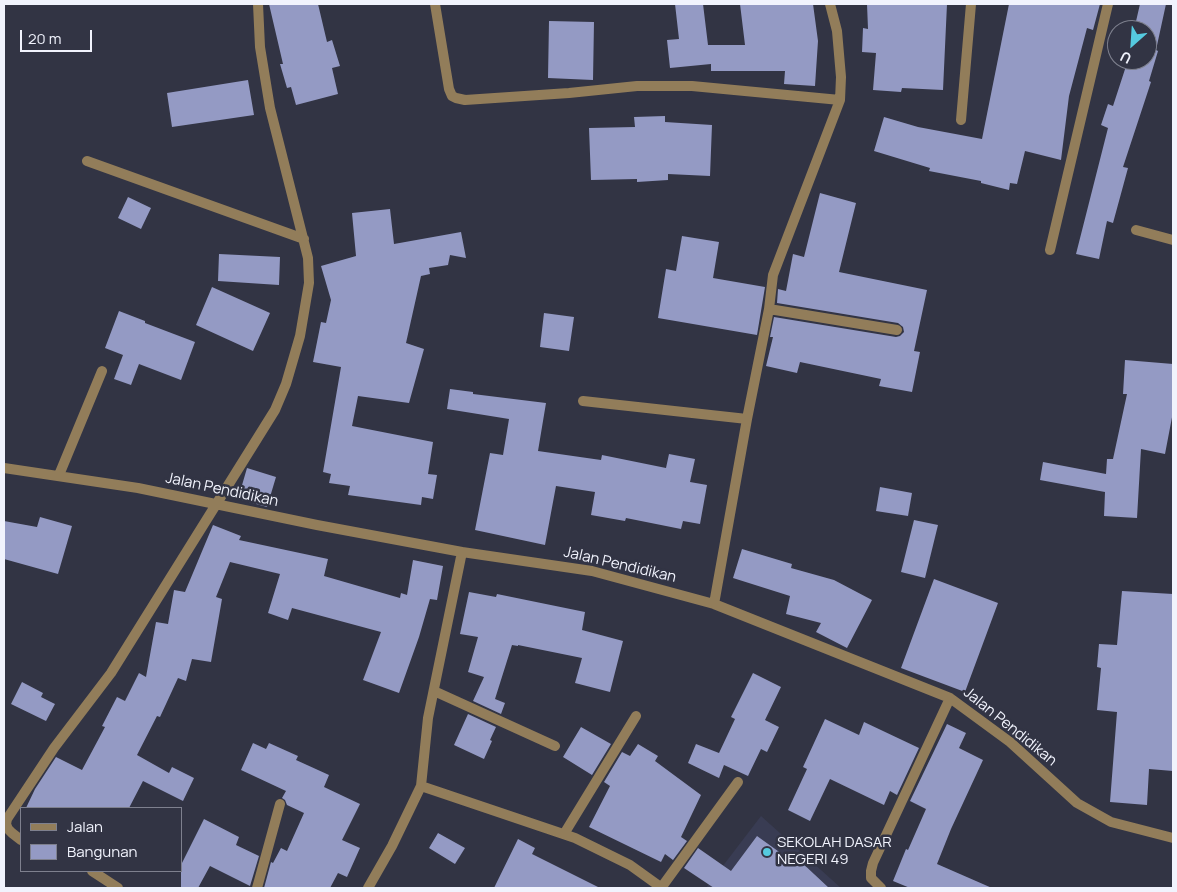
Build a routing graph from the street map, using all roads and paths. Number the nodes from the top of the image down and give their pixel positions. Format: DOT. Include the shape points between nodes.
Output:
graph roads {
  1 [pos="258,4"];
  2 [pos="435,4"];
  3 [pos="830,4"];
  4 [pos="971,4"];
  5 [pos="1108,4"];
  6 [pos="840,100"];
  7 [pos="961,120"];
  8 [pos="87,161"];
  9 [pos="1136,230"];
  10 [pos="304,239"];
  11 [pos="1173,240"];
  12 [pos="1050,250"];
  13 [pos="769,309"];
  14 [pos="897,330"];
  15 [pos="102,371"];
  16 [pos="583,401"];
  17 [pos="747,419"];
  18 [pos="4,468"];
  19 [pos="59,475"];
  20 [pos="214,505"];
  21 [pos="462,552"];
  22 [pos="714,604"];
  23 [pos="434,691"];
  24 [pos="950,698"];
  25 [pos="636,716"];
  26 [pos="555,746"];
  27 [pos="738,782"];
  28 [pos="421,786"];
  29 [pos="280,804"];
  30 [pos="564,834"];
  31 [pos="1173,838"];
  32 [pos="20,839"];
  33 [pos="94,872"];
  34 [pos="118,888"];
  35 [pos="257,888"];
  36 [pos="368,888"];
  37 [pos="661,888"];
  38 [pos="881,888"];
  1 -- 10 [label="street" via="260,47 270,108"];
  2 -- 6 [label="street" via="449,90 456,98 465,100 637,86 692,86"];
  3 -- 6 [label="street" via="837,32"];
  4 -- 7 [label="street"];
  5 -- 12 [label="street"];
  6 -- 13 [label="street" via="773,275"];
  8 -- 10 [label="street"];
  9 -- 11 [label="street"];
  10 -- 20 [label="street" via="309,282 300,336 286,384 275,410"];
  13 -- 14 [label="street"];
  13 -- 17 [label="street"];
  15 -- 19 [label="street"];
  16 -- 17 [label="street"];
  17 -- 22 [label="street"];
  18 -- 19 [label="street, Jalan Pendidikan"];
  19 -- 20 [label="street, Jalan Pendidikan"];
  20 -- 21 [label="street, Jalan Pendidikan"];
  20 -- 32 [label="street" via="111,673 54,748 7,819 8,829"];
  21 -- 22 [label="street, Jalan Pendidikan" via="592,571"];
  21 -- 23 [label="street"];
  22 -- 24 [label="street, Jalan Pendidikan"];
  23 -- 26 [label="street"];
  23 -- 28 [label="street"];
  24 -- 31 [label="street, Jalan Pendidikan" via="1010,742 1077,803 1111,822"];
  24 -- 38 [label="street" via="870,871 871,878"];
  25 -- 30 [label="street"];
  27 -- 37 [label="street"];
  28 -- 30 [label="street"];
  28 -- 36 [label="street"];
  29 -- 35 [label="street"];
  30 -- 37 [label="street" via="630,865"];
  33 -- 34 [label="street"];
}
